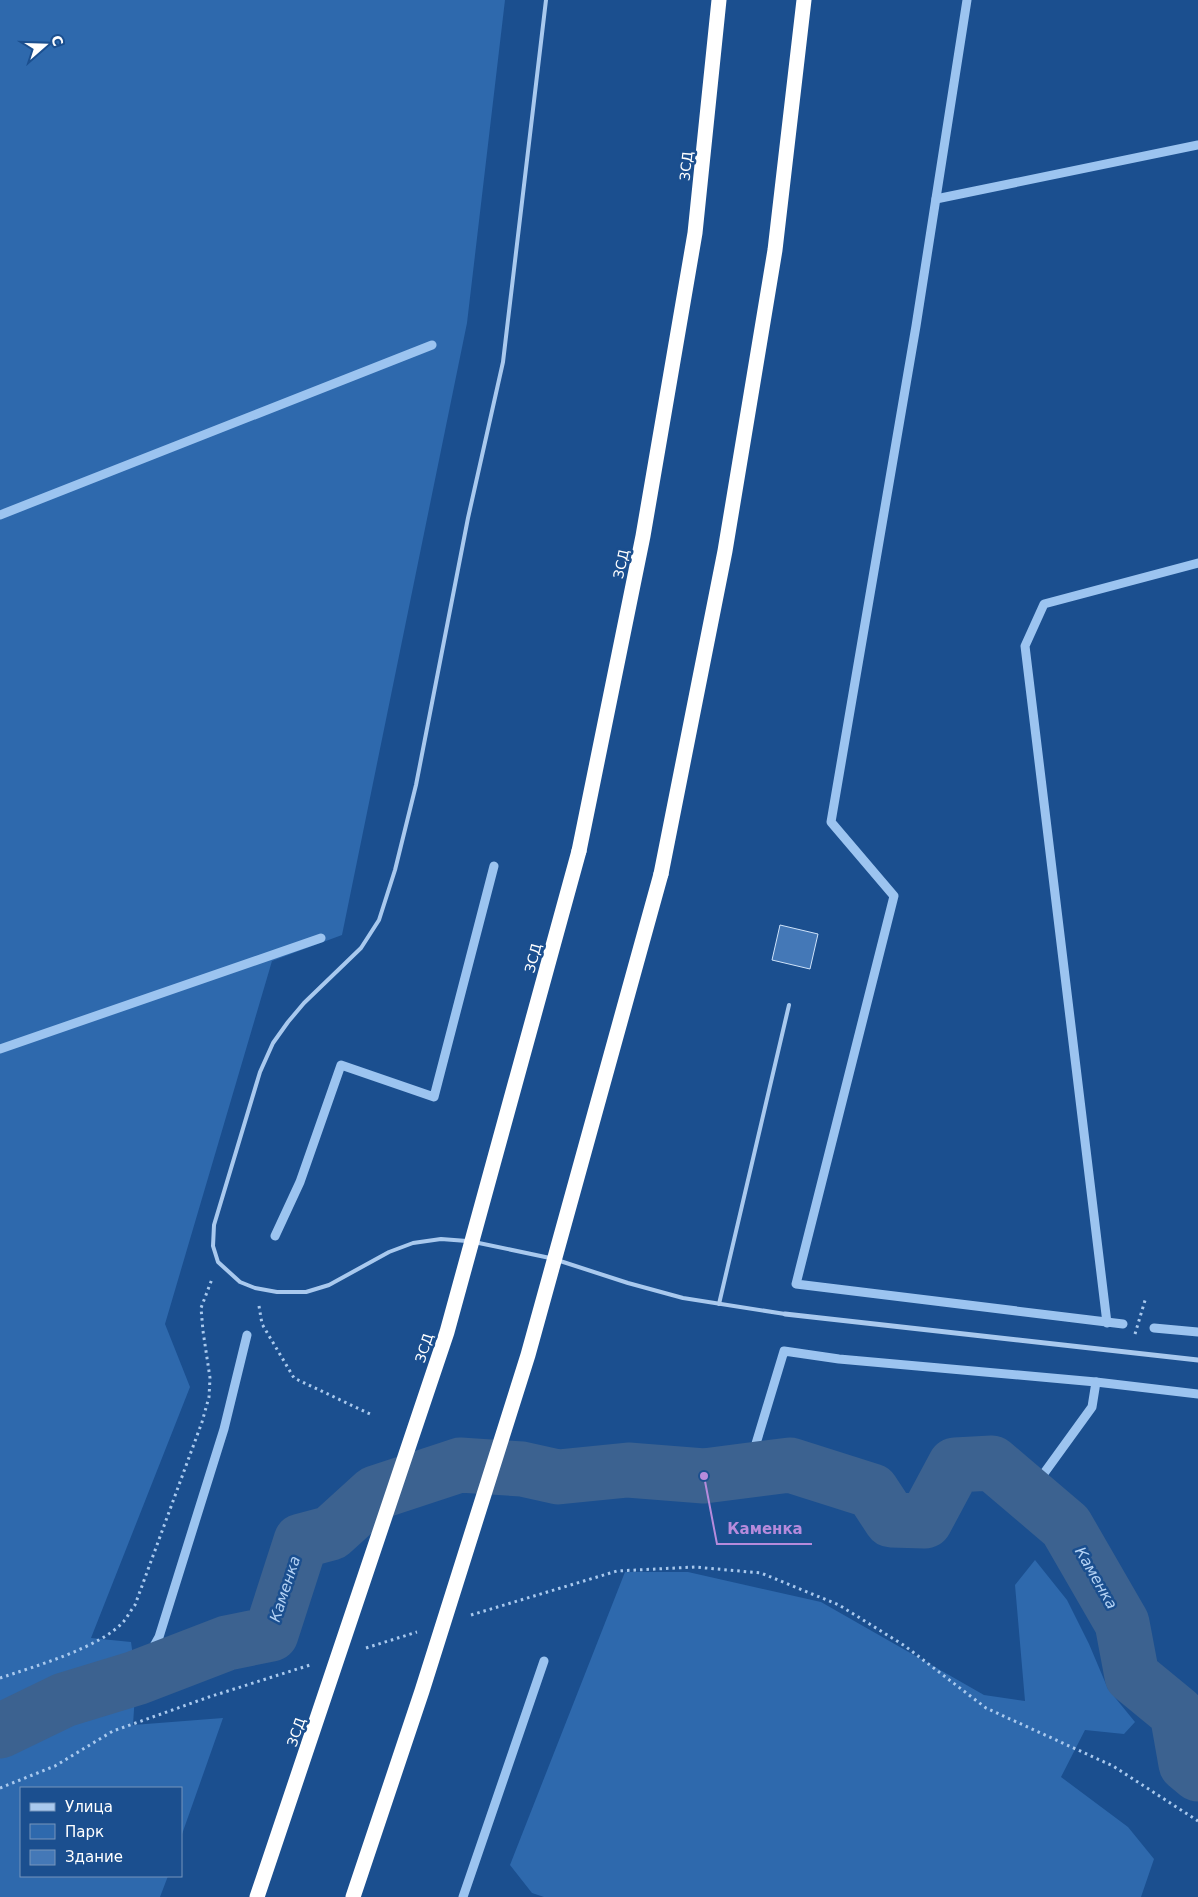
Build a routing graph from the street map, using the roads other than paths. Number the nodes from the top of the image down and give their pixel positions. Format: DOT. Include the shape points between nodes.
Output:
graph roads {
  1 [pos="546,0"];
  2 [pos="720,0"];
  3 [pos="804,0"];
  4 [pos="789,1005"];
  5 [pos="719,1304"];
  6 [pos="786,1314"];
  7 [pos="1198,1360"];
  8 [pos="257,1897"];
  9 [pos="353,1897"];
  1 -- 5 [label="lane" via="503,362 468,518 416,785 395,870 379,920 366,941 304,1003 273,1043 260,1072 214,1224 213,1246 218,1262 240,1282 277,1292 306,1292 329,1285 389,1252 413,1243 441,1239 471,1241 560,1260 683,1298"];
  2 -- 8 [label="highway, ЗСД, bridge" via="695,233 643,536 579,851 447,1332"];
  3 -- 9 [label="highway, bridge" via="775,250 725,550 661,874 528,1355"];
  4 -- 5 [label="lane"];
  5 -- 6 [label="lane"];
  6 -- 7 [label="street"];
}
